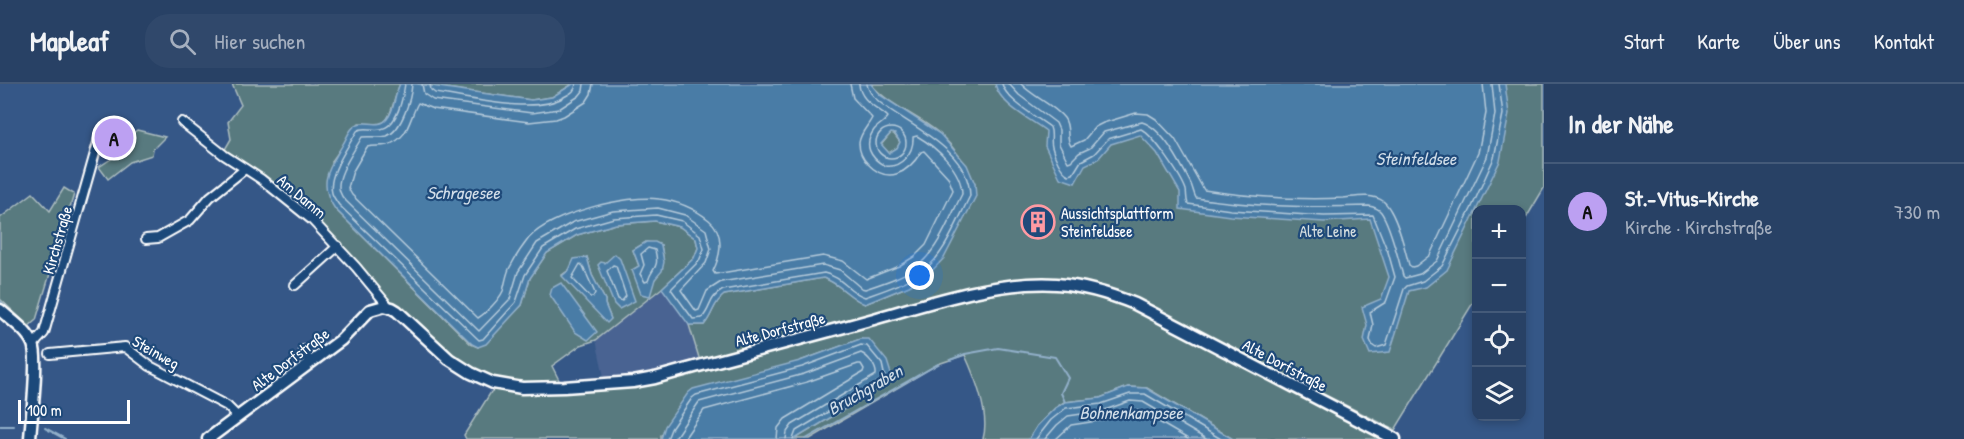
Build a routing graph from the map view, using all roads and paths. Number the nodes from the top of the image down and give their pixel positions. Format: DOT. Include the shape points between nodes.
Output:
graph roads {
  1 [pos="182,122"];
  2 [pos="99,139"];
  3 [pos="245,169"];
  4 [pos="146,239"];
  5 [pos="338,246"];
  6 [pos="295,285"];
  7 [pos="371,285"];
  8 [pos="389,307"];
  9 [pos="0,310"];
  10 [pos="370,310"];
  11 [pos="33,345"];
  12 [pos="304,350"];
  13 [pos="50,354"];
  14 [pos="310,363"];
  15 [pos="238,417"];
  16 [pos="30,439"];
  17 [pos="208,439"];
  18 [pos="1395,439"];
  1 -- 3 [label="street, Am Damm"];
  2 -- 11 [label="street, Kirchstraße" via="44,333"];
  3 -- 4 [label="street" via="210,197 190,220 158,238"];
  3 -- 5 [label="street, Am Damm" via="312,220"];
  5 -- 6 [label="street"];
  5 -- 7 [label="street, Am Damm"];
  7 -- 8 [label="street, Am Damm"];
  7 -- 10 [label="street" via="374,296"];
  8 -- 10 [label="street"];
  8 -- 18 [label="street, Alte Dorfstraße" via="449,359 481,378 508,387 564,387 655,378 988,290 1056,284 1136,304"];
  9 -- 11 [label="street"];
  10 -- 14 [label="street, Alte Dorfstraße" via="341,340"];
  11 -- 16 [label="street"];
  12 -- 14 [label="street"];
  13 -- 15 [label="street, Steinweg" via="125,347 150,366 227,406"];
  14 -- 15 [label="street, Alte Dorfstraße"];
  15 -- 17 [label="street, Alte Dorfstraße"];
}
